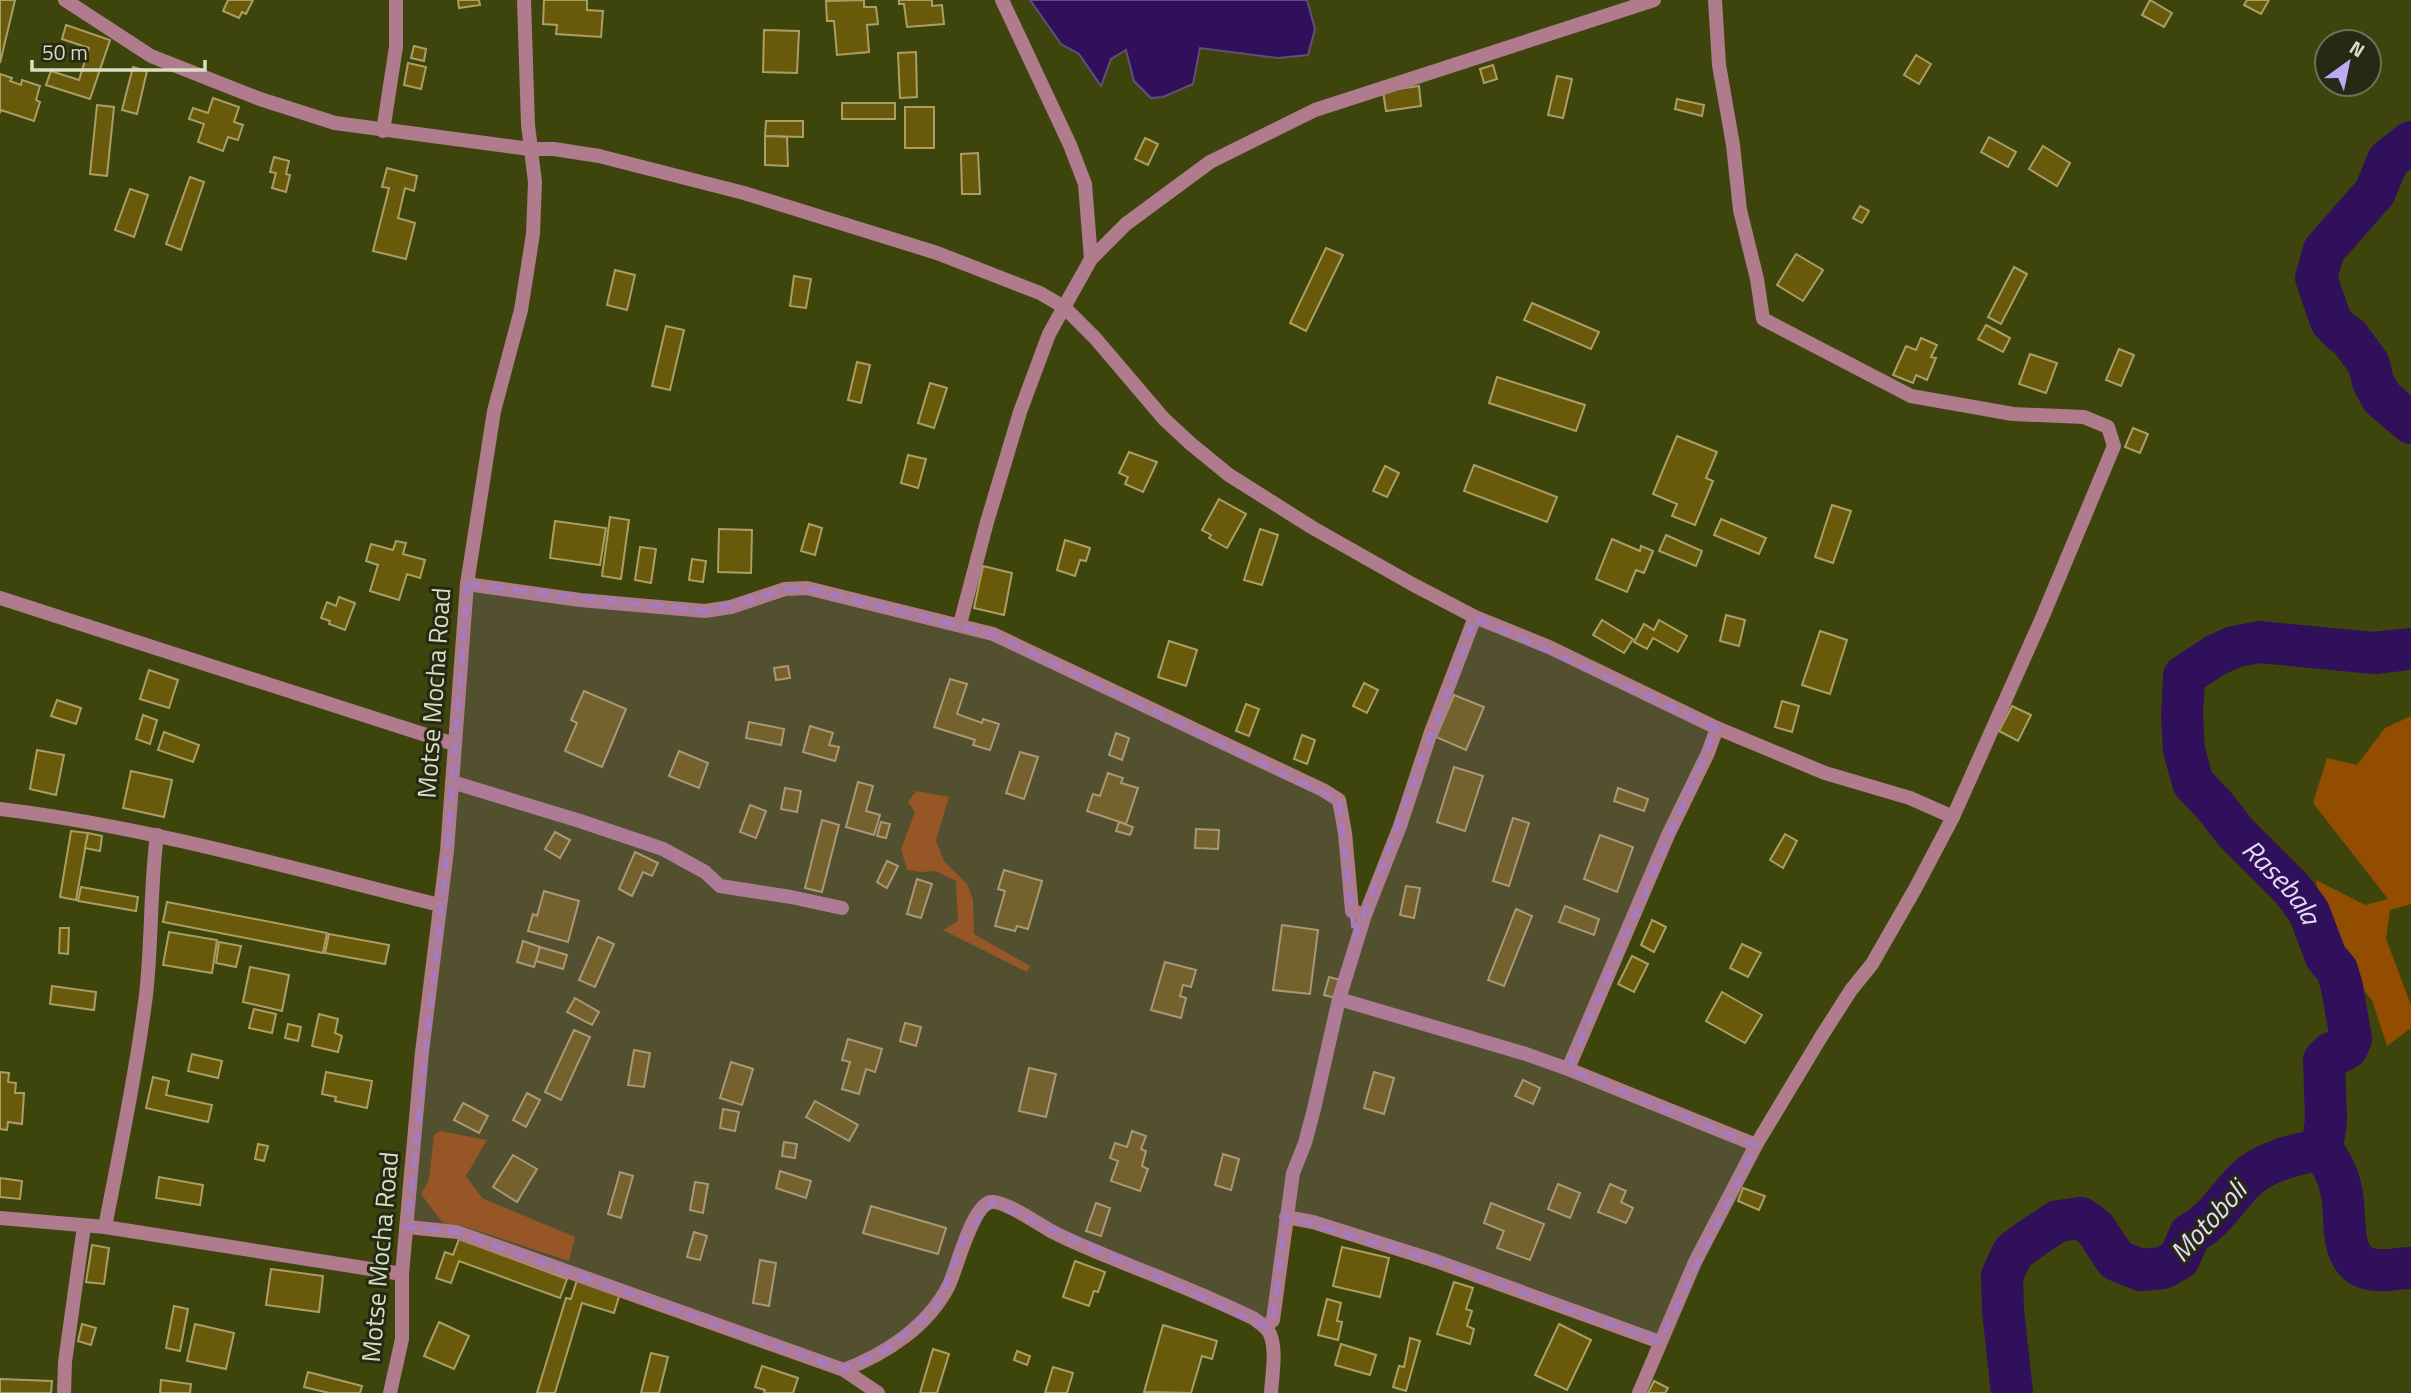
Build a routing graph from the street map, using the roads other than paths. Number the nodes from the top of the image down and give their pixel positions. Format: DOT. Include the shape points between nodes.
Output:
graph roads {
  1 [pos="65,0"];
  2 [pos="396,0"];
  3 [pos="524,0"];
  4 [pos="1002,0"];
  5 [pos="1654,0"];
  6 [pos="1714,0"];
  7 [pos="383,131"];
  8 [pos="530,149"];
  9 [pos="1091,259"];
  10 [pos="1064,307"];
  11 [pos="467,584"];
  12 [pos="0,598"];
  13 [pos="1475,617"];
  14 [pos="960,624"];
  15 [pos="1717,728"];
  16 [pos="454,744"];
  17 [pos="452,782"];
  18 [pos="0,809"];
  19 [pos="1952,817"];
  20 [pos="157,835"];
  21 [pos="440,905"];
  22 [pos="842,908"];
  23 [pos="1365,915"];
  24 [pos="1339,999"];
  25 [pos="1568,1069"];
  26 [pos="1756,1145"];
  27 [pos="1286,1217"];
  28 [pos="0,1218"];
  29 [pos="84,1226"];
  30 [pos="105,1227"];
  31 [pos="407,1227"];
  32 [pos="402,1274"];
  33 [pos="1266,1327"];
  34 [pos="1660,1342"];
  35 [pos="844,1370"];
  36 [pos="64,1393"];
  37 [pos="390,1393"];
  38 [pos="878,1393"];
  39 [pos="1271,1393"];
  40 [pos="1639,1393"];
  1 -- 7 [label="street" via="151,56 260,99 322,119"];
  2 -- 7 [label="street" via="396,47"];
  3 -- 8 [label="street, Motse Mocha Road"];
  4 -- 9 [label="street" via="1085,184"];
  5 -- 9 [label="street" via="1315,110 1210,162 1126,224"];
  6 -- 19 [label="street" via="1740,210 1763,319 1911,396 2013,414 2084,417 2108,427 2114,446"];
  7 -- 8 [label="street"];
  8 -- 10 [label="street" via="599,156 839,221 1002,277"];
  8 -- 11 [label="street, Motse Mocha Road" via="536,182 533,234 521,310 495,411"];
  9 -- 10 [label="street"];
  10 -- 13 [label="street" via="1164,419 1216,465 1313,528"];
  10 -- 14 [label="street" via="1020,412"];
  11 -- 14 [label="street" via="705,611 785,589 807,588"];
  11 -- 16 [label="street, Motse Mocha Road"];
  12 -- 16 [label="street"];
  13 -- 15 [label="street" via="1549,647"];
  13 -- 23 [label="street"];
  14 -- 23 [label="street" via="1039,655 1339,800 1352,911"];
  15 -- 19 [label="street" via="1825,773 1910,798"];
  15 -- 25 [label="street"];
  16 -- 17 [label="street, Motse Mocha Road"];
  17 -- 21 [label="street, Motse Mocha Road"];
  17 -- 22 [label="street" via="663,849 705,872 720,886"];
  18 -- 20 [label="street"];
  19 -- 26 [label="street" via="1872,964 1851,990"];
  20 -- 21 [label="street"];
  20 -- 30 [label="street" via="146,994"];
  21 -- 31 [label="street, Motse Mocha Road"];
  23 -- 24 [label="street"];
  24 -- 25 [label="street"];
  24 -- 27 [label="street" via="1314,1109 1293,1173"];
  25 -- 26 [label="street"];
  26 -- 34 [label="street" via="1695,1262"];
  27 -- 33 [label="street" via="1273,1320"];
  27 -- 34 [label="street" via="1436,1261"];
  28 -- 29 [label="street"];
  29 -- 30 [label="street"];
  29 -- 36 [label="street"];
  30 -- 32 [label="street"];
  31 -- 32 [label="street, Motse Mocha Road"];
  31 -- 35 [label="street" via="457,1232"];
  32 -- 37 [label="street, Motse Mocha Road" via="402,1339"];
  33 -- 35 [label="street" via="992,1202 985,1205 967,1233 960,1261 937,1306 888,1349"];
  33 -- 39 [label="street" via="1273,1357"];
  34 -- 40 [label="street"];
  35 -- 38 [label="street"];
}
